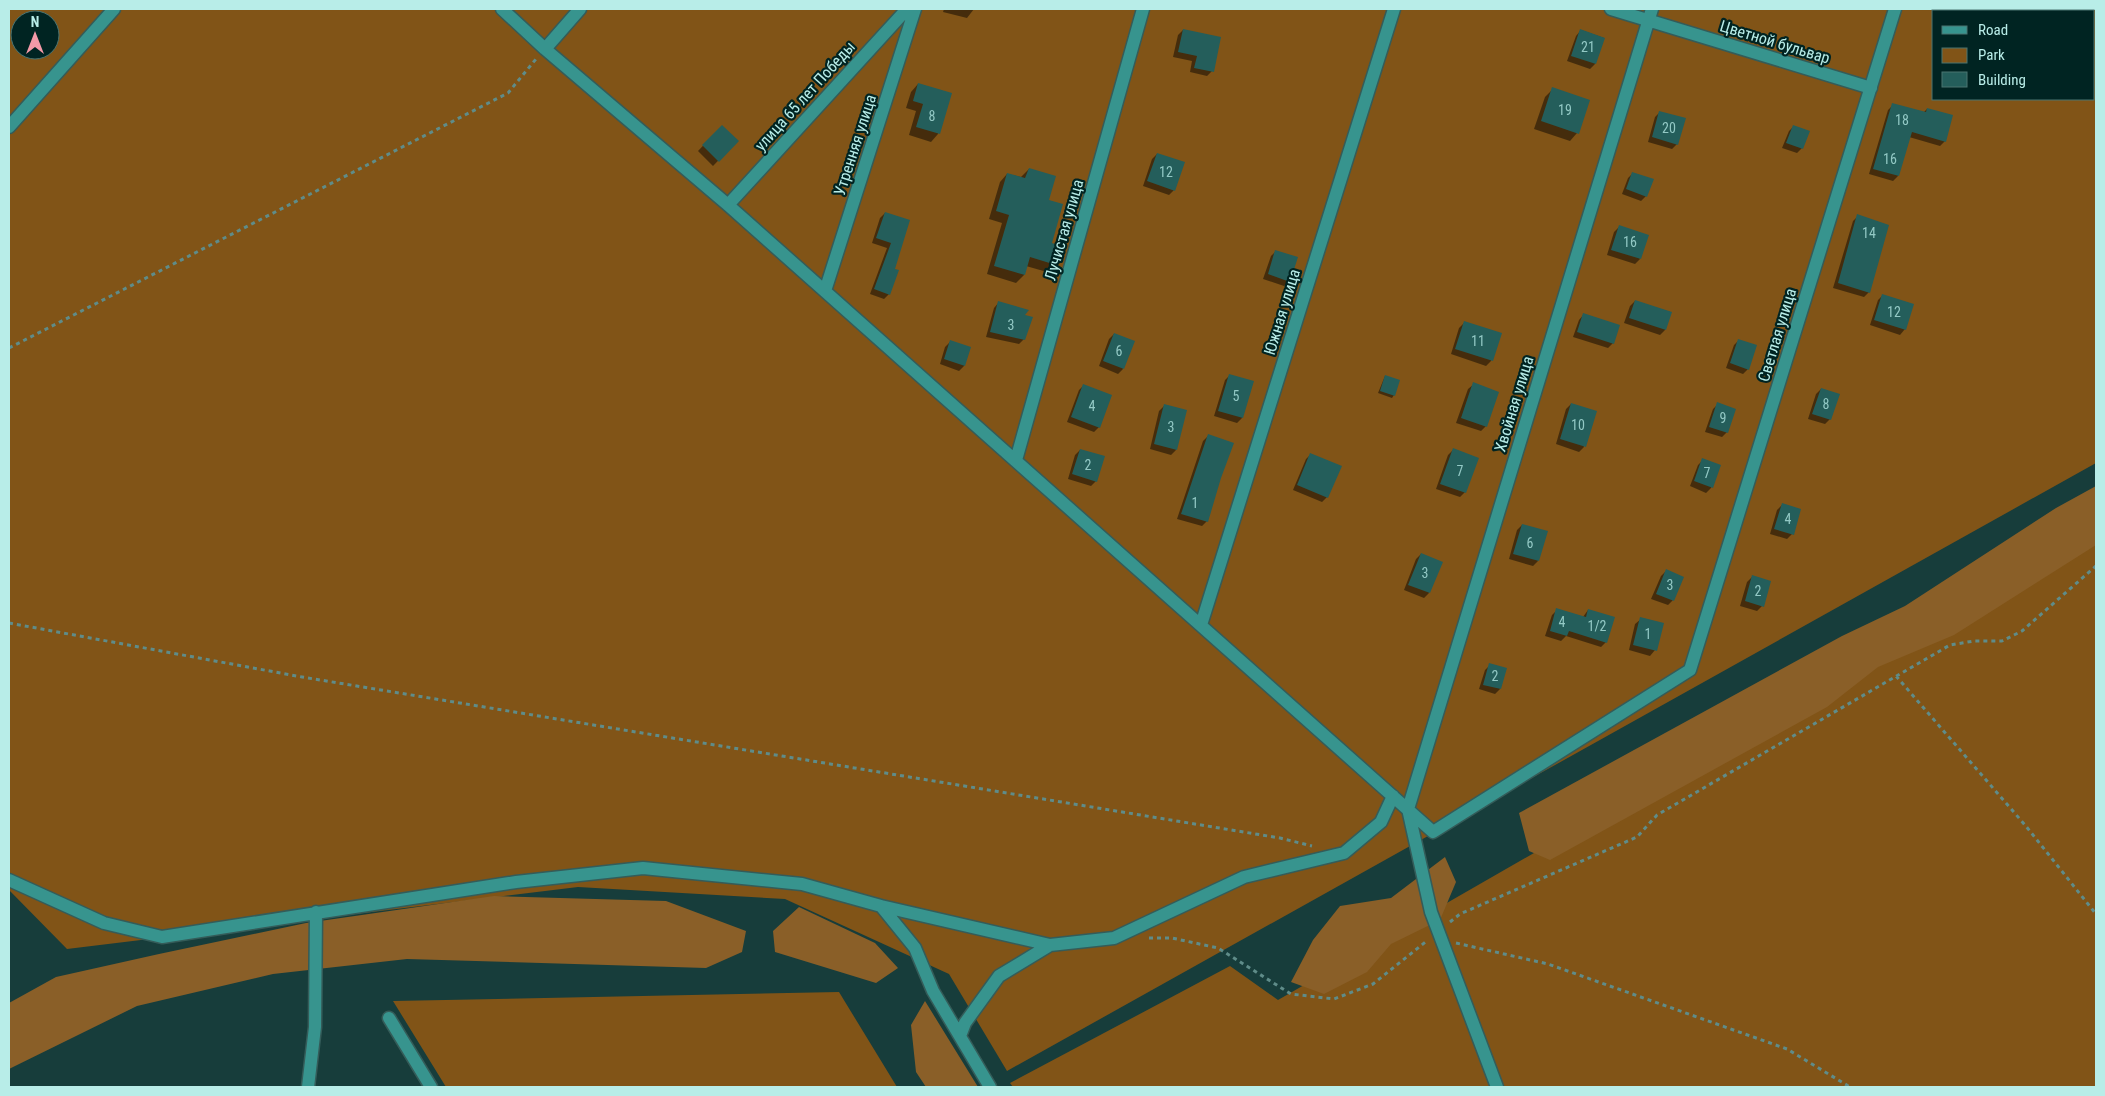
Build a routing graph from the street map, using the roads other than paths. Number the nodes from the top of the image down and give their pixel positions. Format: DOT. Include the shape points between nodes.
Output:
graph roads {
  1 [pos="114,9"];
  2 [pos="502,9"];
  3 [pos="580,9"];
  4 [pos="907,9"];
  5 [pos="915,9"];
  6 [pos="1143,9"];
  7 [pos="1394,9"];
  8 [pos="1611,9"];
  9 [pos="1895,9"];
  10 [pos="1650,14"];
  11 [pos="545,49"];
  12 [pos="1871,88"];
  13 [pos="9,128"];
  14 [pos="728,205"];
  15 [pos="825,291"];
  16 [pos="1016,460"];
  17 [pos="1200,625"];
  18 [pos="1393,796"];
  19 [pos="1408,809"];
  20 [pos="9,880"];
  21 [pos="881,906"];
  22 [pos="316,912"];
  23 [pos="1050,946"];
  24 [pos="389,1018"];
  25 [pos="960,1036"];
  26 [pos="308,1087"];
  27 [pos="431,1087"];
  28 [pos="990,1087"];
  29 [pos="1497,1087"];
  1 -- 13 [label="street"];
  2 -- 11 [label="street"];
  3 -- 11 [label="street"];
  4 -- 14 [label="street, улица 65 лет Победы"];
  5 -- 15 [label="street, Утренняя улица"];
  6 -- 16 [label="street, Лучистая улица"];
  7 -- 17 [label="street, Южная улица"];
  8 -- 10 [label="street, Цветной бульвар"];
  9 -- 12 [label="street, Светлая улица"];
  10 -- 12 [label="street, Цветной бульвар"];
  10 -- 19 [label="street, Хвойная улица"];
  11 -- 14 [label="street"];
  12 -- 19 [label="street, Светлая улица" via="1690,670 1433,832"];
  14 -- 15 [label="street"];
  15 -- 16 [label="street"];
  16 -- 17 [label="street"];
  17 -- 18 [label="street"];
  18 -- 19 [label="street"];
  18 -- 23 [label="street" via="1381,822 1344,853 1244,877 1114,938"];
  19 -- 29 [label="street" via="1431,912"];
  20 -- 22 [label="street" via="104,923 162,937"];
  21 -- 22 [label="street" via="802,884 643,868 516,882"];
  21 -- 23 [label="street"];
  21 -- 25 [label="street" via="915,948 933,991"];
  22 -- 26 [label="street" via="315,1028"];
  23 -- 25 [label="street" via="999,976 965,1023"];
  24 -- 27 [label="street"];
  25 -- 28 [label="street"];
}
